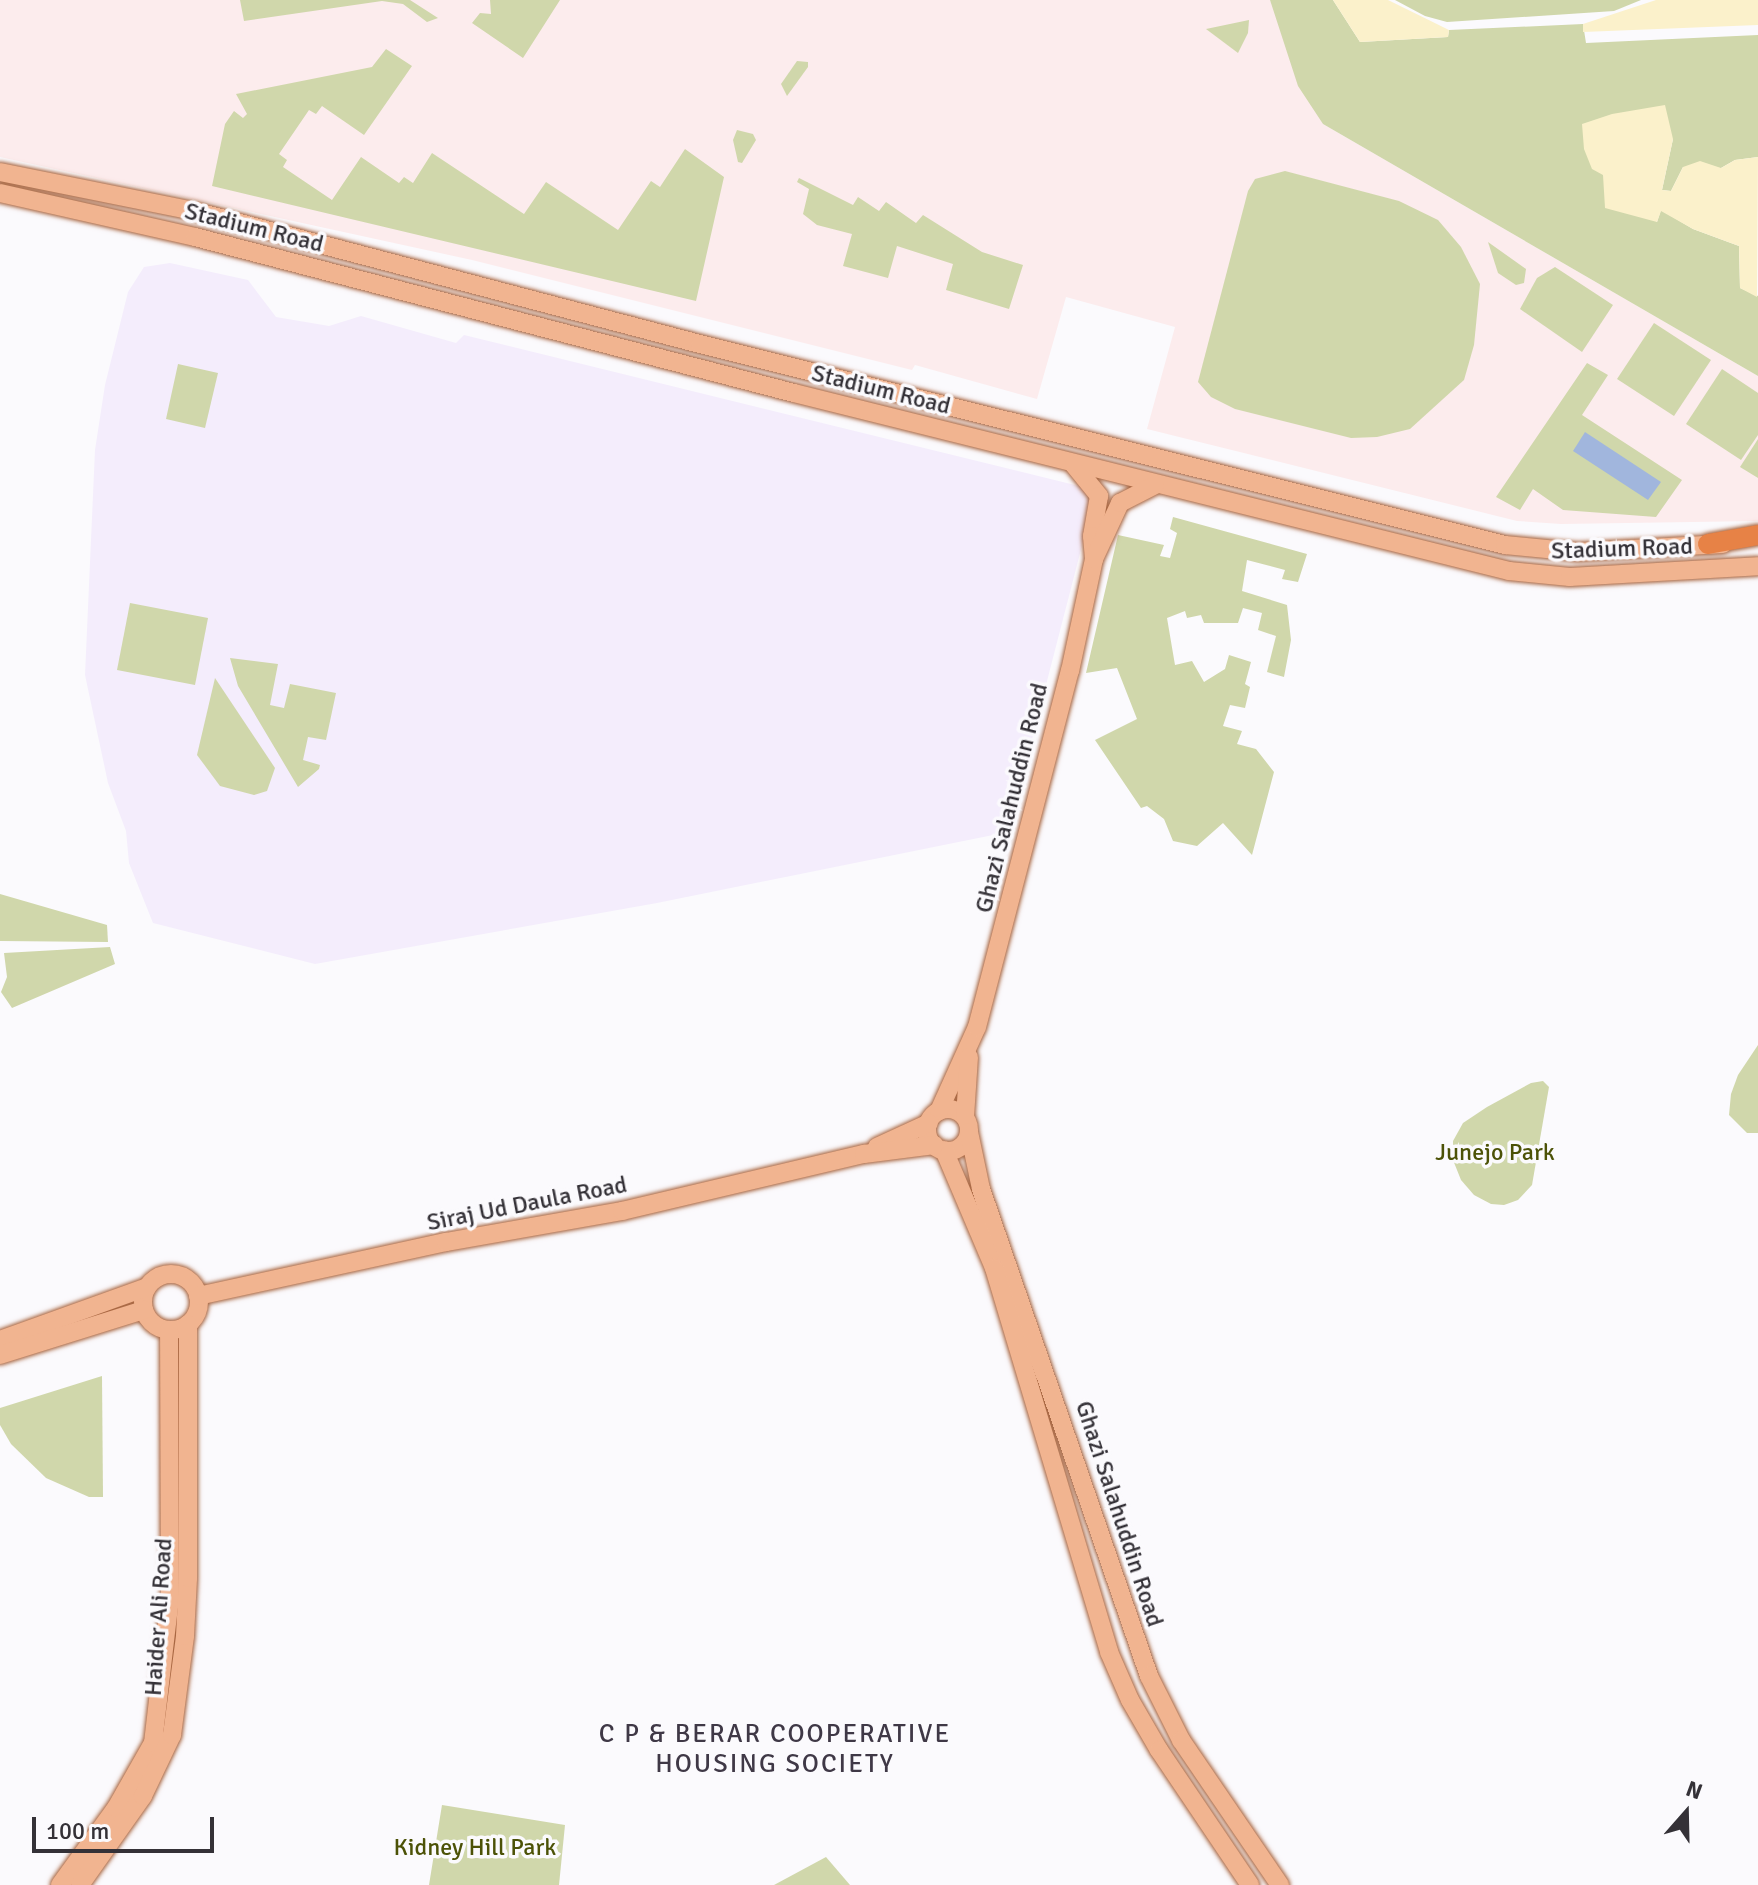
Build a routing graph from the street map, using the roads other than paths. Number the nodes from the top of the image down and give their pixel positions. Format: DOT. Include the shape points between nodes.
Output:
graph roads {
  1 [pos="0,172"];
  2 [pos="0,193"];
  3 [pos="452,281"];
  4 [pos="445,302"];
  5 [pos="1072,462"];
  6 [pos="1155,485"];
  7 [pos="1758,535"];
  8 [pos="1758,542"];
  9 [pos="1708,544"];
  10 [pos="1094,559"];
  11 [pos="1758,566"];
  12 [pos="970,1047"];
  13 [pos="934,1117"];
  14 [pos="967,1125"];
  15 [pos="939,1147"];
  16 [pos="864,1154"];
  17 [pos="147,1287"];
  18 [pos="198,1296"];
  19 [pos="144,1310"];
  20 [pos="188,1324"];
  21 [pos="169,1330"];
  22 [pos="0,1340"];
  23 [pos="0,1355"];
  24 [pos="60,1885"];
  25 [pos="80,1885"];
  26 [pos="1250,1885"];
  27 [pos="1280,1885"];
  1 -- 3 [label="main road, Stadium Road" via="194,211"];
  2 -- 4 [label="main road, Stadium Road"];
  3 -- 4 [label="main road"];
  3 -- 9 [label="main road, Stadium Road" via="1505,545 1578,552"];
  4 -- 5 [label="main road, Stadium Road"];
  5 -- 6 [label="main road, Stadium Road"];
  5 -- 10 [label="main road, Ghazi Salahuddin Road" via="1099,496"];
  6 -- 10 [label="main road, Ghazi Salahuddin Road" via="1120,503"];
  6 -- 11 [label="main road, Stadium Road" via="1532,576"];
  7 -- 9 [label="highway"];
  8 -- 9 [label="main road, Stadium Road"];
  10 -- 12 [label="main road, Ghazi Salahuddin Road"];
  12 -- 13 [label="main road, Ghazi Salahuddin Road"];
  12 -- 14 [label="main road, Ghazi Salahuddin Road"];
  13 -- 14 [label="main road" via="957,1111"];
  13 -- 15 [label="main road" via="928,1137"];
  13 -- 16 [label="main road, Siraj Ud Daula Road"];
  14 -- 15 [label="main road" via="960,1147"];
  14 -- 27 [label="main road, Ghazi Salahuddin Road" via="981,1189 1149,1676 1188,1752"];
  15 -- 16 [label="main road, Siraj Ud Daula Road"];
  15 -- 26 [label="main road, Ghazi Salahuddin Road" via="994,1268 1109,1652 1159,1750"];
  16 -- 18 [label="main road, Siraj Ud Daula Road" via="622,1211 490,1233"];
  17 -- 18 [label="main road" via="159,1277 175,1275 188,1281"];
  17 -- 19 [label="main road"];
  17 -- 22 [label="main road"];
  18 -- 20 [label="main road" via="197,1311"];
  19 -- 21 [label="main road" via="153,1324"];
  19 -- 23 [label="main road"];
  20 -- 21 [label="main road"];
  20 -- 25 [label="main road, Haider Ali Road" via="188,1578 172,1735 143,1796"];
  21 -- 24 [label="main road, Haider Ali Road" via="170,1599 153,1743 142,1768"];
}
